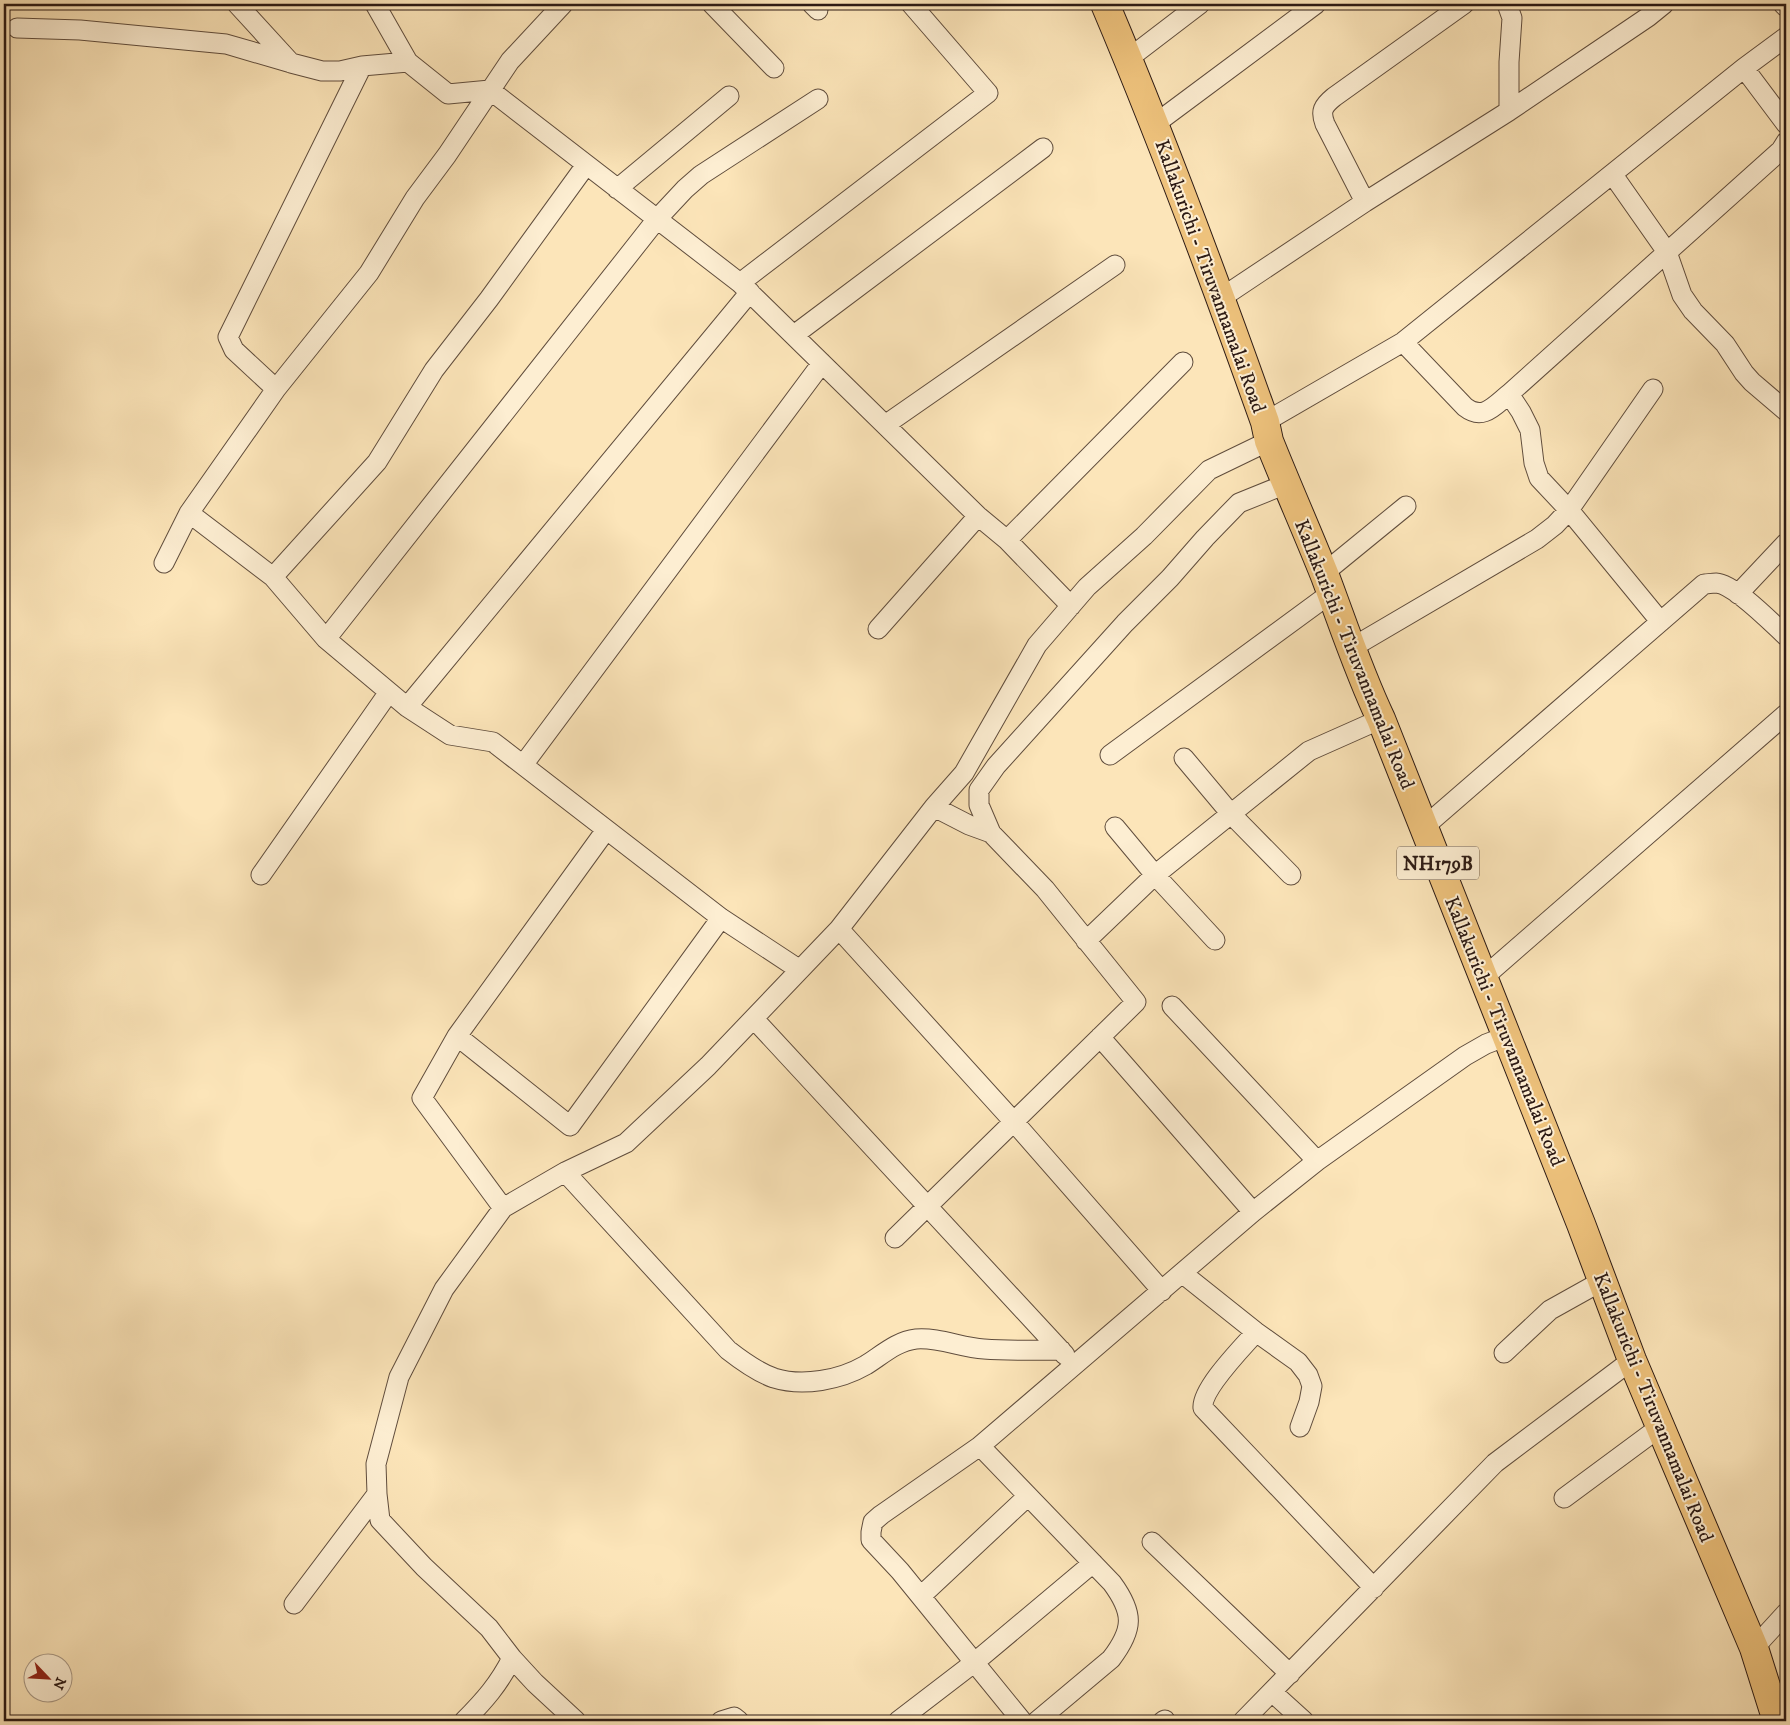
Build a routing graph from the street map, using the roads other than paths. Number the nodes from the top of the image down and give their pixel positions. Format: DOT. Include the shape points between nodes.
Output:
graph roads {
  1 [pos="237,4"];
  2 [pos="375,4"];
  3 [pos="563,4"];
  4 [pos="712,4"];
  5 [pos="911,4"];
  6 [pos="1105,4"];
  7 [pos="1200,4"];
  8 [pos="1316,4"];
  9 [pos="1464,4"];
  10 [pos="1507,4"];
  11 [pos="1664,4"];
  12 [pos="1783,4"];
  13 [pos="1786,6"];
  14 [pos="17,28"];
  15 [pos="1786,37"];
  16 [pos="1128,59"];
  17 [pos="408,62"];
  18 [pos="291,63"];
  19 [pos="362,66"];
  20 [pos="774,68"];
  21 [pos="1744,68"];
  22 [pos="490,90"];
  23 [pos="729,96"];
  24 [pos="818,99"];
  25 [pos="1509,111"];
  26 [pos="1155,124"];
  27 [pos="1786,124"];
  28 [pos="1786,142"];
  29 [pos="1043,148"];
  30 [pos="586,165"];
  31 [pos="1613,175"];
  32 [pos="618,189"];
  33 [pos="1365,202"];
  34 [pos="657,219"];
  35 [pos="1667,252"];
  36 [pos="1115,265"];
  37 [pos="745,287"];
  38 [pos="1221,298"];
  39 [pos="794,335"];
  40 [pos="1403,342"];
  41 [pos="1183,362"];
  42 [pos="822,364"];
  43 [pos="276,389"];
  44 [pos="1653,389"];
  45 [pos="1509,394"];
  46 [pos="1786,412"];
  47 [pos="884,425"];
  48 [pos="1267,432"];
  49 [pos="1286,484"];
  50 [pos="1406,506"];
  51 [pos="1569,510"];
  52 [pos="189,513"];
  53 [pos="978,516"];
  54 [pos="1007,540"];
  55 [pos="1786,543"];
  56 [pos="164,563"];
  57 [pos="273,577"];
  58 [pos="1328,583"];
  59 [pos="1738,594"];
  60 [pos="1071,606"];
  61 [pos="1660,621"];
  62 [pos="878,629"];
  63 [pos="1786,636"];
  64 [pos="326,639"];
  65 [pos="1353,647"];
  66 [pos="389,692"];
  67 [pos="407,708"];
  68 [pos="1786,714"];
  69 [pos="1381,719"];
  70 [pos="1110,755"];
  71 [pos="1184,758"];
  72 [pos="523,765"];
  73 [pos="934,807"];
  74 [pos="1231,814"];
  75 [pos="1115,827"];
  76 [pos="1424,827"];
  77 [pos="606,830"];
  78 [pos="991,833"];
  79 [pos="1291,874"];
  80 [pos="261,875"];
  81 [pos="1155,875"];
  82 [pos="721,918"];
  83 [pos="839,929"];
  84 [pos="1215,940"];
  85 [pos="1086,942"];
  86 [pos="800,970"];
  87 [pos="1484,977"];
  88 [pos="1172,1006"];
  89 [pos="754,1018"];
  90 [pos="457,1036"];
  91 [pos="1507,1036"];
  92 [pos="1100,1037"];
  93 [pos="1014,1122"];
  94 [pos="1317,1161"];
  95 [pos="565,1172"];
  96 [pos="927,1206"];
  97 [pos="503,1208"];
  98 [pos="1254,1212"];
  99 [pos="895,1238"];
  100 [pos="1182,1273"];
  101 [pos="1602,1281"];
  102 [pos="1162,1291"];
  103 [pos="1256,1332"];
  104 [pos="1061,1350"];
  105 [pos="1504,1353"];
  106 [pos="1632,1360"];
  107 [pos="1076,1366"];
  108 [pos="1660,1426"];
  109 [pos="1300,1427"];
  110 [pos="980,1446"];
  111 [pos="377,1494"];
  112 [pos="1028,1496"];
  113 [pos="1564,1498"];
  114 [pos="1152,1542"];
  115 [pos="1093,1563"];
  116 [pos="1374,1588"];
  117 [pos="920,1596"];
  118 [pos="294,1604"];
  119 [pos="1786,1613"];
  120 [pos="1754,1648"];
  121 [pos="512,1658"];
  122 [pos="975,1662"];
  123 [pos="1290,1674"];
  124 [pos="1272,1692"];
  125 [pos="464,1721"];
  126 [pos="576,1721"];
  127 [pos="721,1721"];
  128 [pos="739,1721"];
  129 [pos="898,1721"];
  130 [pos="1022,1721"];
  131 [pos="1037,1721"];
  132 [pos="1243,1721"];
  133 [pos="1304,1721"];
  134 [pos="1777,1721"];
  1 -- 18 [label="street"];
  2 -- 17 [label="street"];
  3 -- 22 [label="street" via="510,61"];
  4 -- 20 [label="street"];
  5 -- 37 [label="street" via="988,94"];
  6 -- 16 [label="highway, Kallakurichi - Tiruvannamalai Road / NH179B"];
  7 -- 16 [label="street"];
  8 -- 26 [label="street"];
  9 -- 33 [label="street" via="1334,97 1323,110 1325,124"];
  10 -- 25 [label="street" via="1512,18"];
  11 -- 25 [label="street"];
  12 -- 13 [label="street"];
  14 -- 18 [label="street" via="80,30 226,44"];
  15 -- 21 [label="street"];
  16 -- 26 [label="highway, Kallakurichi - Tiruvannamalai Road / NH179B"];
  17 -- 19 [label="street"];
  17 -- 22 [label="street" via="448,94"];
  18 -- 19 [label="street" via="322,71"];
  19 -- 43 [label="street" via="228,336 234,350"];
  21 -- 27 [label="street"];
  21 -- 31 [label="street"];
  22 -- 30 [label="street"];
  22 -- 43 [label="street" via="415,198 369,273"];
  23 -- 32 [label="street"];
  24 -- 34 [label="street" via="701,175"];
  25 -- 33 [label="street"];
  26 -- 38 [label="highway, Kallakurichi - Tiruvannamalai Road / NH179B"];
  28 -- 35 [label="street"];
  29 -- 39 [label="street"];
  30 -- 32 [label="street"];
  30 -- 57 [label="street" via="434,370 377,462"];
  31 -- 35 [label="street"];
  31 -- 40 [label="street"];
  32 -- 34 [label="street"];
  33 -- 38 [label="street"];
  34 -- 37 [label="street"];
  34 -- 64 [label="street"];
  35 -- 45 [label="street"];
  35 -- 46 [label="street" via="1682,295 1692,311 1725,344 1752,382"];
  36 -- 47 [label="street"];
  37 -- 39 [label="street"];
  37 -- 67 [label="street"];
  38 -- 48 [label="highway, Kallakurichi - Tiruvannamalai Road / NH179B"];
  39 -- 42 [label="street"];
  40 -- 45 [label="street" via="1472,413 1488,411"];
  40 -- 48 [label="street"];
  41 -- 54 [label="street"];
  42 -- 47 [label="street"];
  42 -- 72 [label="street"];
  43 -- 52 [label="street"];
  44 -- 51 [label="street"];
  45 -- 51 [label="street" via="1530,430 1539,478"];
  47 -- 53 [label="street"];
  48 -- 49 [label="highway, Kallakurichi - Tiruvannamalai Road / NH179B"];
  48 -- 60 [label="street" via="1209,470"];
  49 -- 58 [label="highway, Kallakurichi - Tiruvannamalai Road / NH179B"];
  49 -- 78 [label="street" via="1239,503 996,766 979,790 979,805"];
  50 -- 58 [label="street"];
  51 -- 61 [label="street"];
  51 -- 65 [label="street" via="1537,539"];
  52 -- 56 [label="street"];
  52 -- 57 [label="street"];
  53 -- 54 [label="street"];
  53 -- 62 [label="street"];
  54 -- 60 [label="street"];
  55 -- 59 [label="street"];
  57 -- 64 [label="street"];
  58 -- 65 [label="highway, Kallakurichi - Tiruvannamalai Road / NH179B"];
  58 -- 70 [label="street"];
  59 -- 61 [label="street" via="1716,583 1704,584"];
  59 -- 63 [label="street"];
  60 -- 73 [label="street" via="1037,645 964,773"];
  61 -- 76 [label="street"];
  64 -- 66 [label="street"];
  65 -- 69 [label="highway, Kallakurichi - Tiruvannamalai Road / NH179B" via="1365,685"];
  66 -- 67 [label="street"];
  66 -- 80 [label="street"];
  67 -- 72 [label="street" via="450,735 493,742"];
  68 -- 87 [label="street"];
  69 -- 74 [label="street" via="1309,751"];
  69 -- 76 [label="highway, Kallakurichi - Tiruvannamalai Road / NH179B"];
  71 -- 74 [label="street"];
  72 -- 77 [label="street"];
  73 -- 78 [label="street"];
  73 -- 83 [label="street"];
  74 -- 79 [label="street"];
  74 -- 81 [label="street"];
  75 -- 81 [label="street"];
  76 -- 87 [label="highway, Kallakurichi - Tiruvannamalai Road / NH179B"];
  77 -- 82 [label="street"];
  77 -- 90 [label="street"];
  78 -- 85 [label="street" via="1045,889"];
  81 -- 84 [label="street"];
  81 -- 85 [label="street"];
  82 -- 86 [label="street"];
  82 -- 90 [label="street" via="570,1126"];
  83 -- 86 [label="street"];
  83 -- 93 [label="street"];
  85 -- 92 [label="street" via="1136,1002"];
  86 -- 89 [label="street"];
  87 -- 91 [label="highway, Kallakurichi - Tiruvannamalai Road / NH179B"];
  88 -- 94 [label="street"];
  89 -- 95 [label="street" via="626,1143"];
  89 -- 96 [label="street"];
  90 -- 97 [label="street" via="422,1098"];
  91 -- 94 [label="street" via="1465,1056"];
  91 -- 101 [label="highway, Kallakurichi - Tiruvannamalai Road / NH179B"];
  92 -- 93 [label="street"];
  92 -- 98 [label="street"];
  93 -- 96 [label="street"];
  93 -- 102 [label="street"];
  94 -- 98 [label="street"];
  95 -- 97 [label="street"];
  95 -- 104 [label="street" via="728,1350 774,1378 792,1382 845,1375 901,1343 918,1339 983,1349"];
  96 -- 99 [label="street"];
  96 -- 104 [label="street"];
  97 -- 111 [label="street" via="444,1289 399,1377 376,1464"];
  98 -- 100 [label="street"];
  100 -- 102 [label="street"];
  100 -- 103 [label="street"];
  101 -- 105 [label="street" via="1550,1310"];
  101 -- 106 [label="highway, Kallakurichi - Tiruvannamalai Road / NH179B"];
  102 -- 107 [label="street"];
  103 -- 109 [label="street" via="1298,1362 1308,1375 1312,1386"];
  103 -- 116 [label="street" via="1208,1390 1202,1402 1203,1408"];
  104 -- 107 [label="street"];
  106 -- 108 [label="highway, Kallakurichi - Tiruvannamalai Road / NH179B"];
  106 -- 116 [label="street" via="1495,1463"];
  107 -- 110 [label="street"];
  108 -- 113 [label="street"];
  108 -- 120 [label="highway, Kallakurichi - Tiruvannamalai Road / NH179B"];
  110 -- 112 [label="street"];
  110 -- 117 [label="street" via="873,1522 872,1540"];
  111 -- 118 [label="street"];
  111 -- 121 [label="street" via="380,1520 489,1628"];
  112 -- 115 [label="street"];
  112 -- 117 [label="street"];
  114 -- 123 [label="street"];
  115 -- 122 [label="street"];
  115 -- 131 [label="street" via="1124,1598 1129,1618 1128,1633 1111,1658"];
  116 -- 123 [label="street"];
  117 -- 122 [label="street"];
  119 -- 120 [label="street"];
  120 -- 134 [label="highway, Kallakurichi - Tiruvannamalai Road / NH179B"];
  121 -- 125 [label="street" via="486,1700"];
  121 -- 126 [label="street"];
  122 -- 129 [label="street"];
  122 -- 130 [label="street"];
  123 -- 124 [label="street"];
  124 -- 132 [label="street"];
  124 -- 133 [label="street"];
  127 -- 128 [label="street" via="734,1717"];
}
